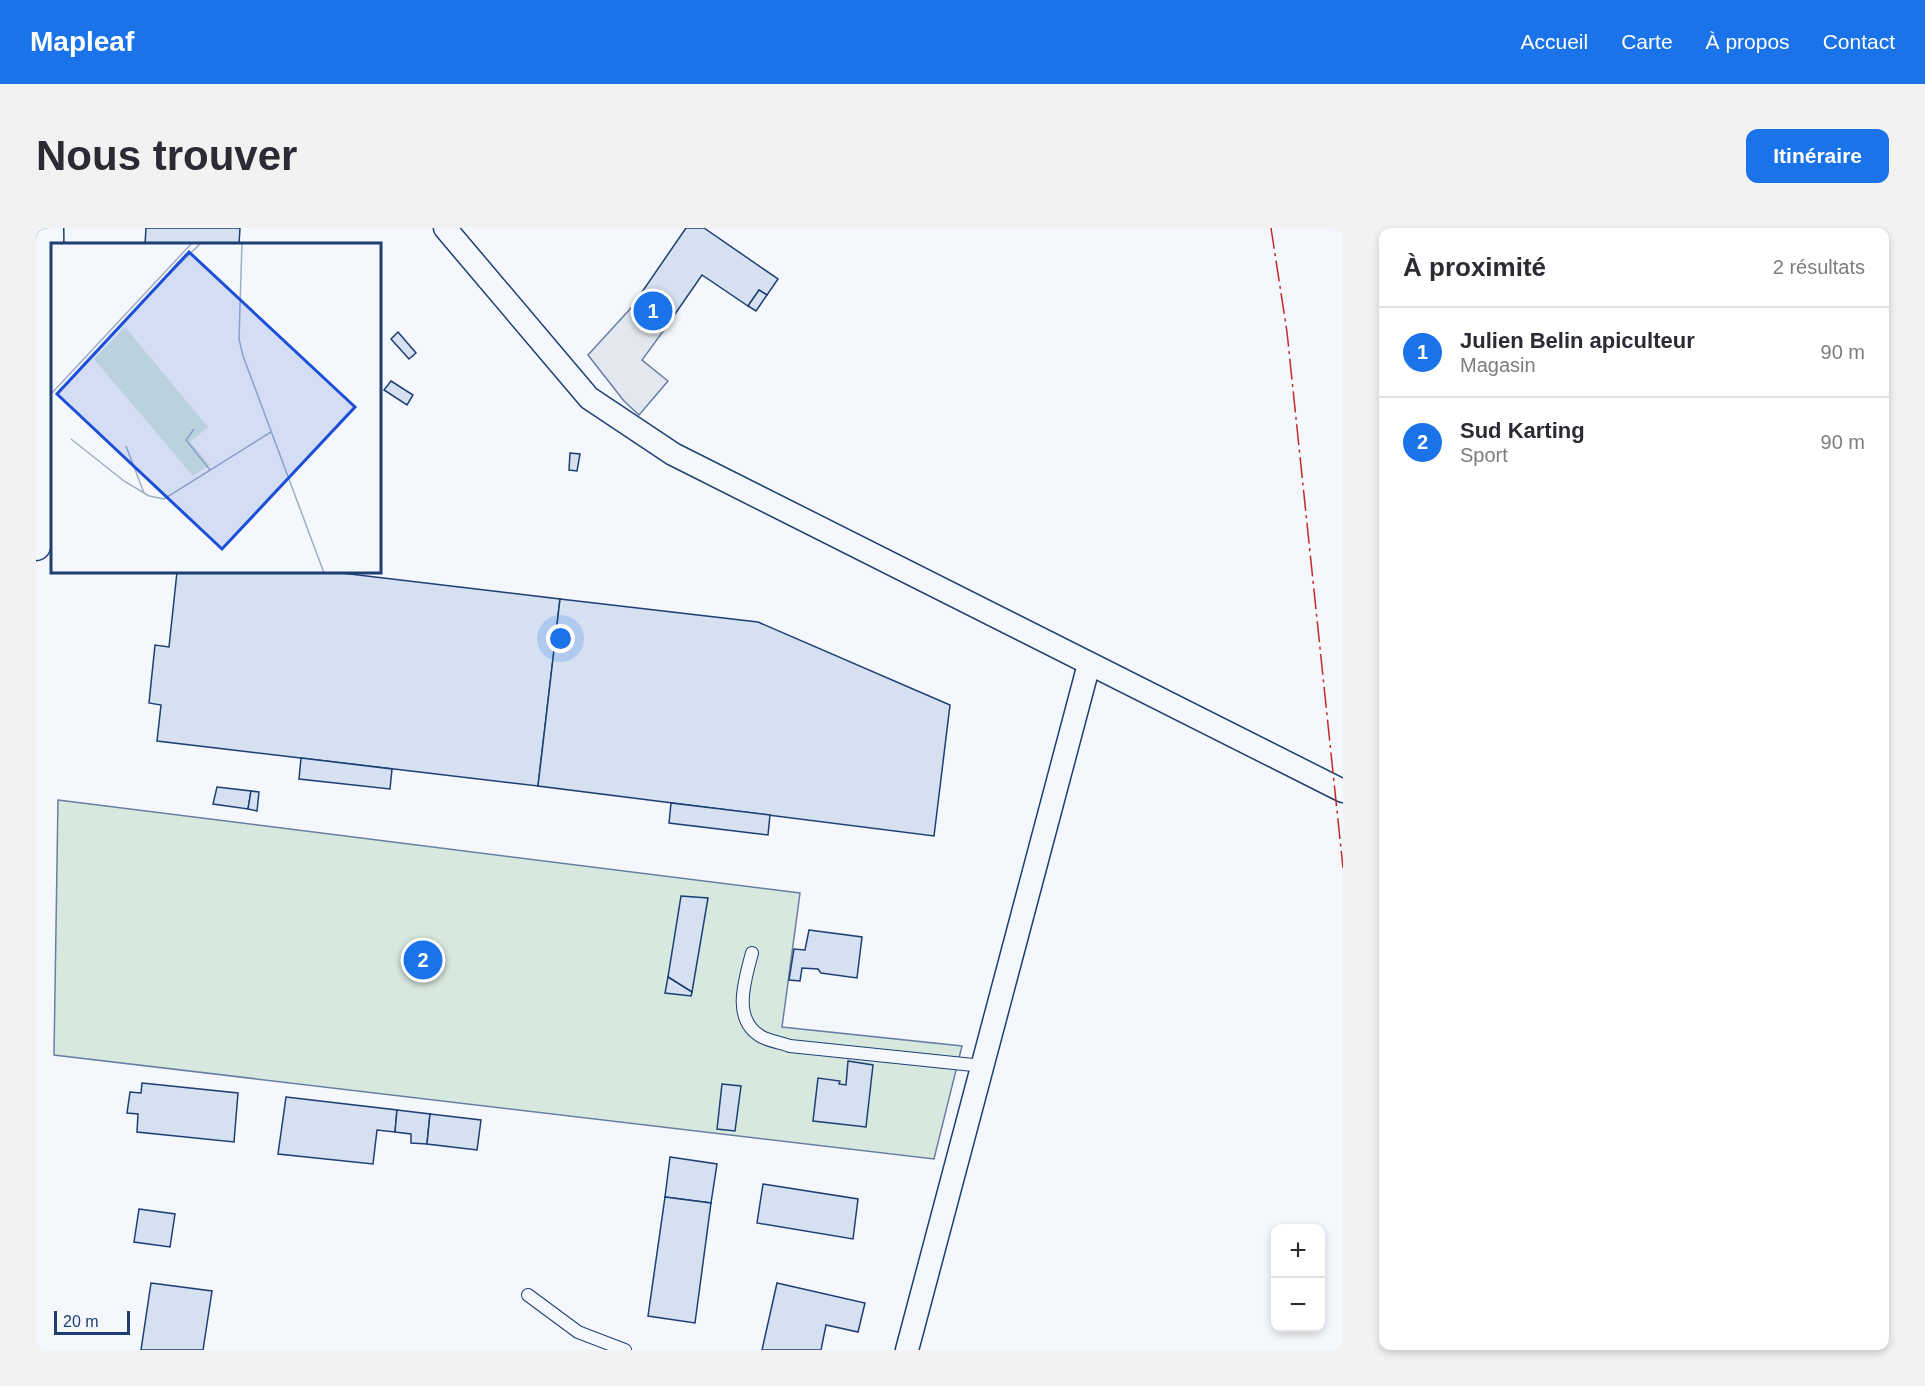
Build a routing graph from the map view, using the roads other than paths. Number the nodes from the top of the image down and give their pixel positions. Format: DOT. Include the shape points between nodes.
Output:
graph roads {
  1 [pos="49,228"];
  2 [pos="445,228"];
  3 [pos="36,546"];
  4 [pos="1089,664"];
  5 [pos="1343,791"];
  6 [pos="752,953"];
  7 [pos="983,1066"];
  8 [pos="528,1296"];
  9 [pos="625,1350"];
  10 [pos="907,1350"];
  1 -- 3 [label="street" via="50,308"];
  2 -- 4 [label="street" via="589,398 673,454"];
  4 -- 5 [label="street"];
  4 -- 7 [label="street"];
  6 -- 7 [label="lane" via="742,992 745,1020 761,1036 790,1046"];
  7 -- 10 [label="street"];
  8 -- 9 [label="lane" via="578,1332"];
}
